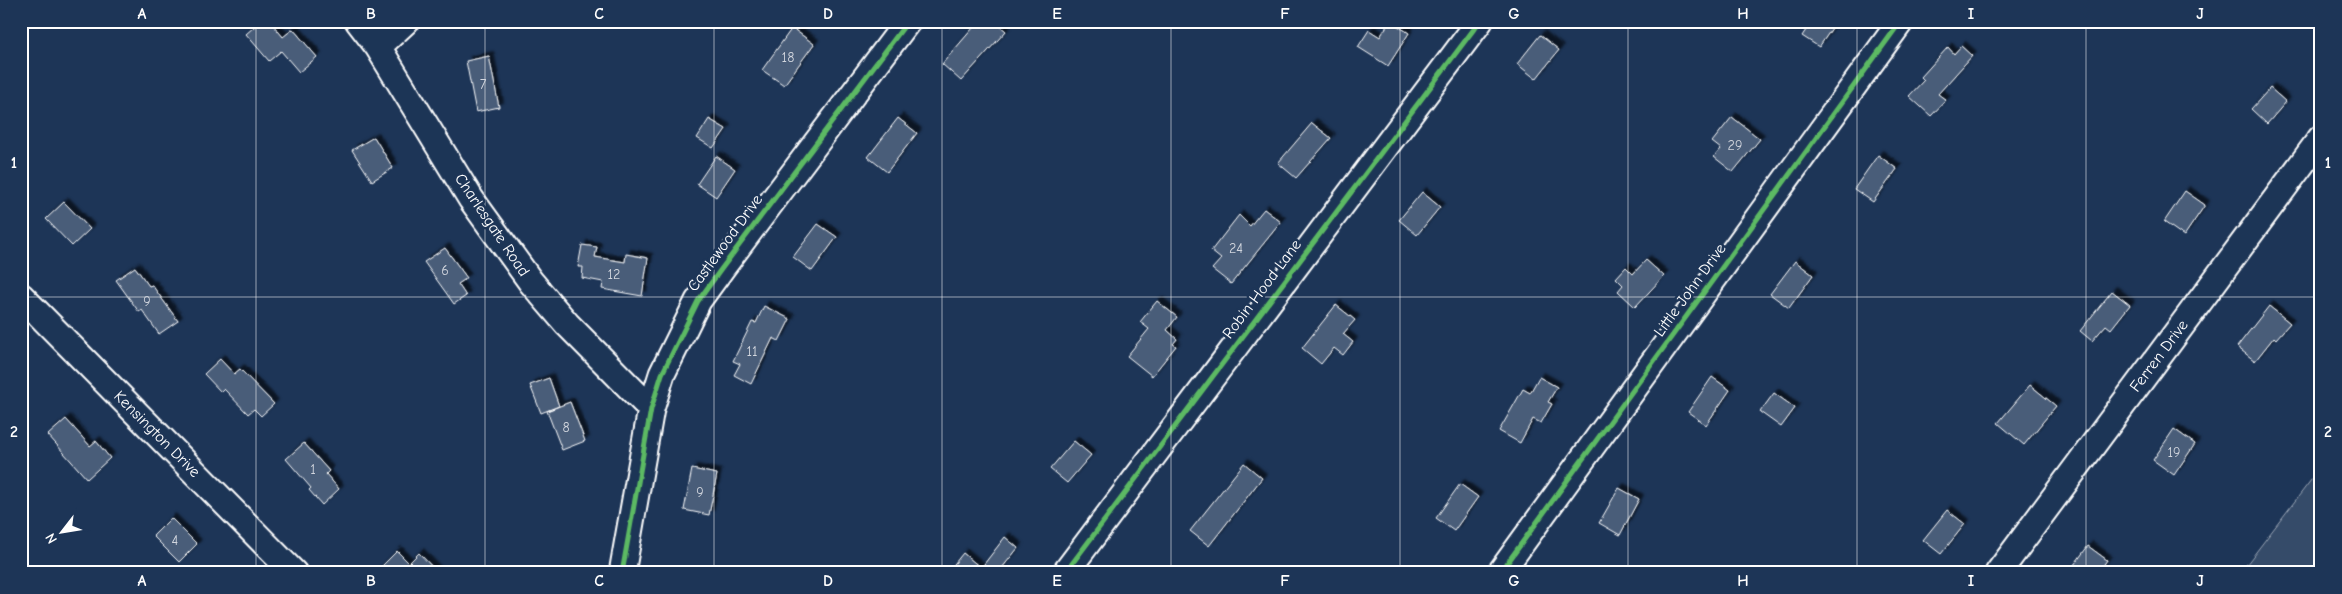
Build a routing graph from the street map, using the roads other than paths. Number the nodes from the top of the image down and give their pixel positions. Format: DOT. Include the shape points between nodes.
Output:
graph roads {
  1 [pos="358,21"];
  2 [pos="406,21"];
  3 [pos="908,21"];
  4 [pos="1480,21"];
  5 [pos="1901,21"];
  6 [pos="378,47"];
  7 [pos="2321,138"];
  8 [pos="21,296"];
  9 [pos="651,409"];
  10 [pos="294,573"];
  11 [pos="622,573"];
  12 [pos="1065,573"];
  13 [pos="1500,573"];
  14 [pos="1998,573"];
  1 -- 6 [label="street, Charlesgate Road"];
  2 -- 6 [label="street"];
  3 -- 9 [label="street, Castlewood Drive" via="698,301 662,374"];
  4 -- 12 [label="street, Robin Hood Lane"];
  5 -- 13 [label="street, Little John Drive"];
  6 -- 9 [label="street, Charlesgate Road" via="471,198 531,282 567,324"];
  7 -- 14 [label="street, Ferren Drive"];
  8 -- 10 [label="street, Kensington Drive"];
  9 -- 11 [label="street, Castlewood Drive"];
}
